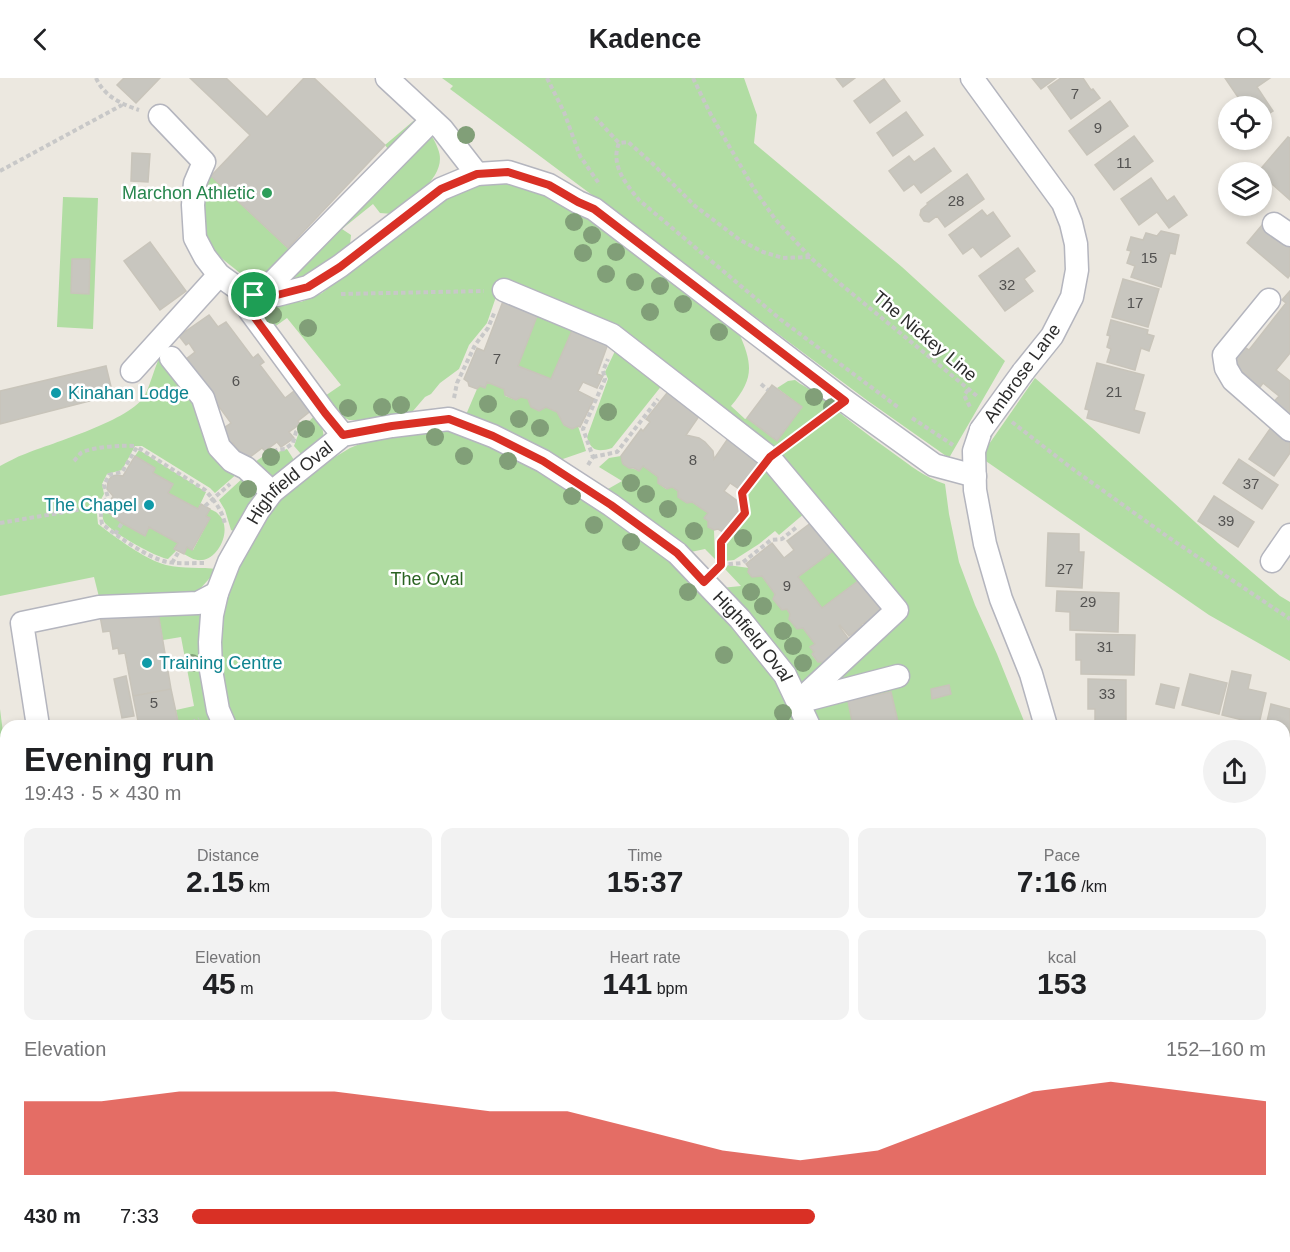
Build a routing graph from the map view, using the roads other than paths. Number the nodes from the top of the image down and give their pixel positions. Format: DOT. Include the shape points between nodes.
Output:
graph roads {
  1 [pos="387,78"];
  2 [pos="972,78"];
  3 [pos="160,116"];
  4 [pos="432,120"];
  5 [pos="477,174"];
  6 [pos="219,275"];
  7 [pos="504,290"];
  8 [pos="257,295"];
  9 [pos="1269,300"];
  10 [pos="171,358"];
  11 [pos="132,372"];
  12 [pos="1290,430"];
  13 [pos="343,435"];
  14 [pos="975,476"];
  15 [pos="272,492"];
  16 [pos="1290,535"];
  17 [pos="1272,561"];
  18 [pos="217,593"];
  19 [pos="898,676"];
  20 [pos="798,702"];
  21 [pos="37,720"];
  22 [pos="222,720"];
  23 [pos="806,720"];
  24 [pos="1044,720"];
  1 -- 4 [label="street"];
  2 -- 14 [label="street, Ambrose Lane, bridge" via="1063,203 1076,244 1077,270 1072,297 1052,336 981,430 975,451"];
  3 -- 6 [label="street" via="204,162 195,183 195,238"];
  4 -- 5 [label="street"];
  4 -- 8 [label="street"];
  5 -- 8 [label="street" via="441,189 308,287 277,295"];
  5 -- 14 [label="street" via="508,172 549,185 594,209 934,465"];
  6 -- 8 [label="street" via="240,290"];
  6 -- 11 [label="street"];
  7 -- 20 [label="street" via="612,335 770,457 897,610"];
  8 -- 13 [label="street" via="250,311"];
  9 -- 12 [label="street" via="1224,355 1226,368 1233,380"];
  10 -- 15 [label="street" via="203,398 219,447"];
  13 -- 15 [label="street, Highfield Oval"];
  13 -- 20 [label="street, Highfield Oval" via="449,419 543,461 677,553 740,619 784,675"];
  14 -- 24 [label="street, Ambrose Lane" via="985,544"];
  15 -- 18 [label="street, Highfield Oval" via="229,562"];
  16 -- 17 [label="street"];
  18 -- 21 [label="street" via="198,603 99,607 22,622"];
  18 -- 22 [label="street, Highfield Oval" via="210,633 211,670"];
  19 -- 20 [label="street"];
  20 -- 23 [label="street, Highfield Oval"];
}
